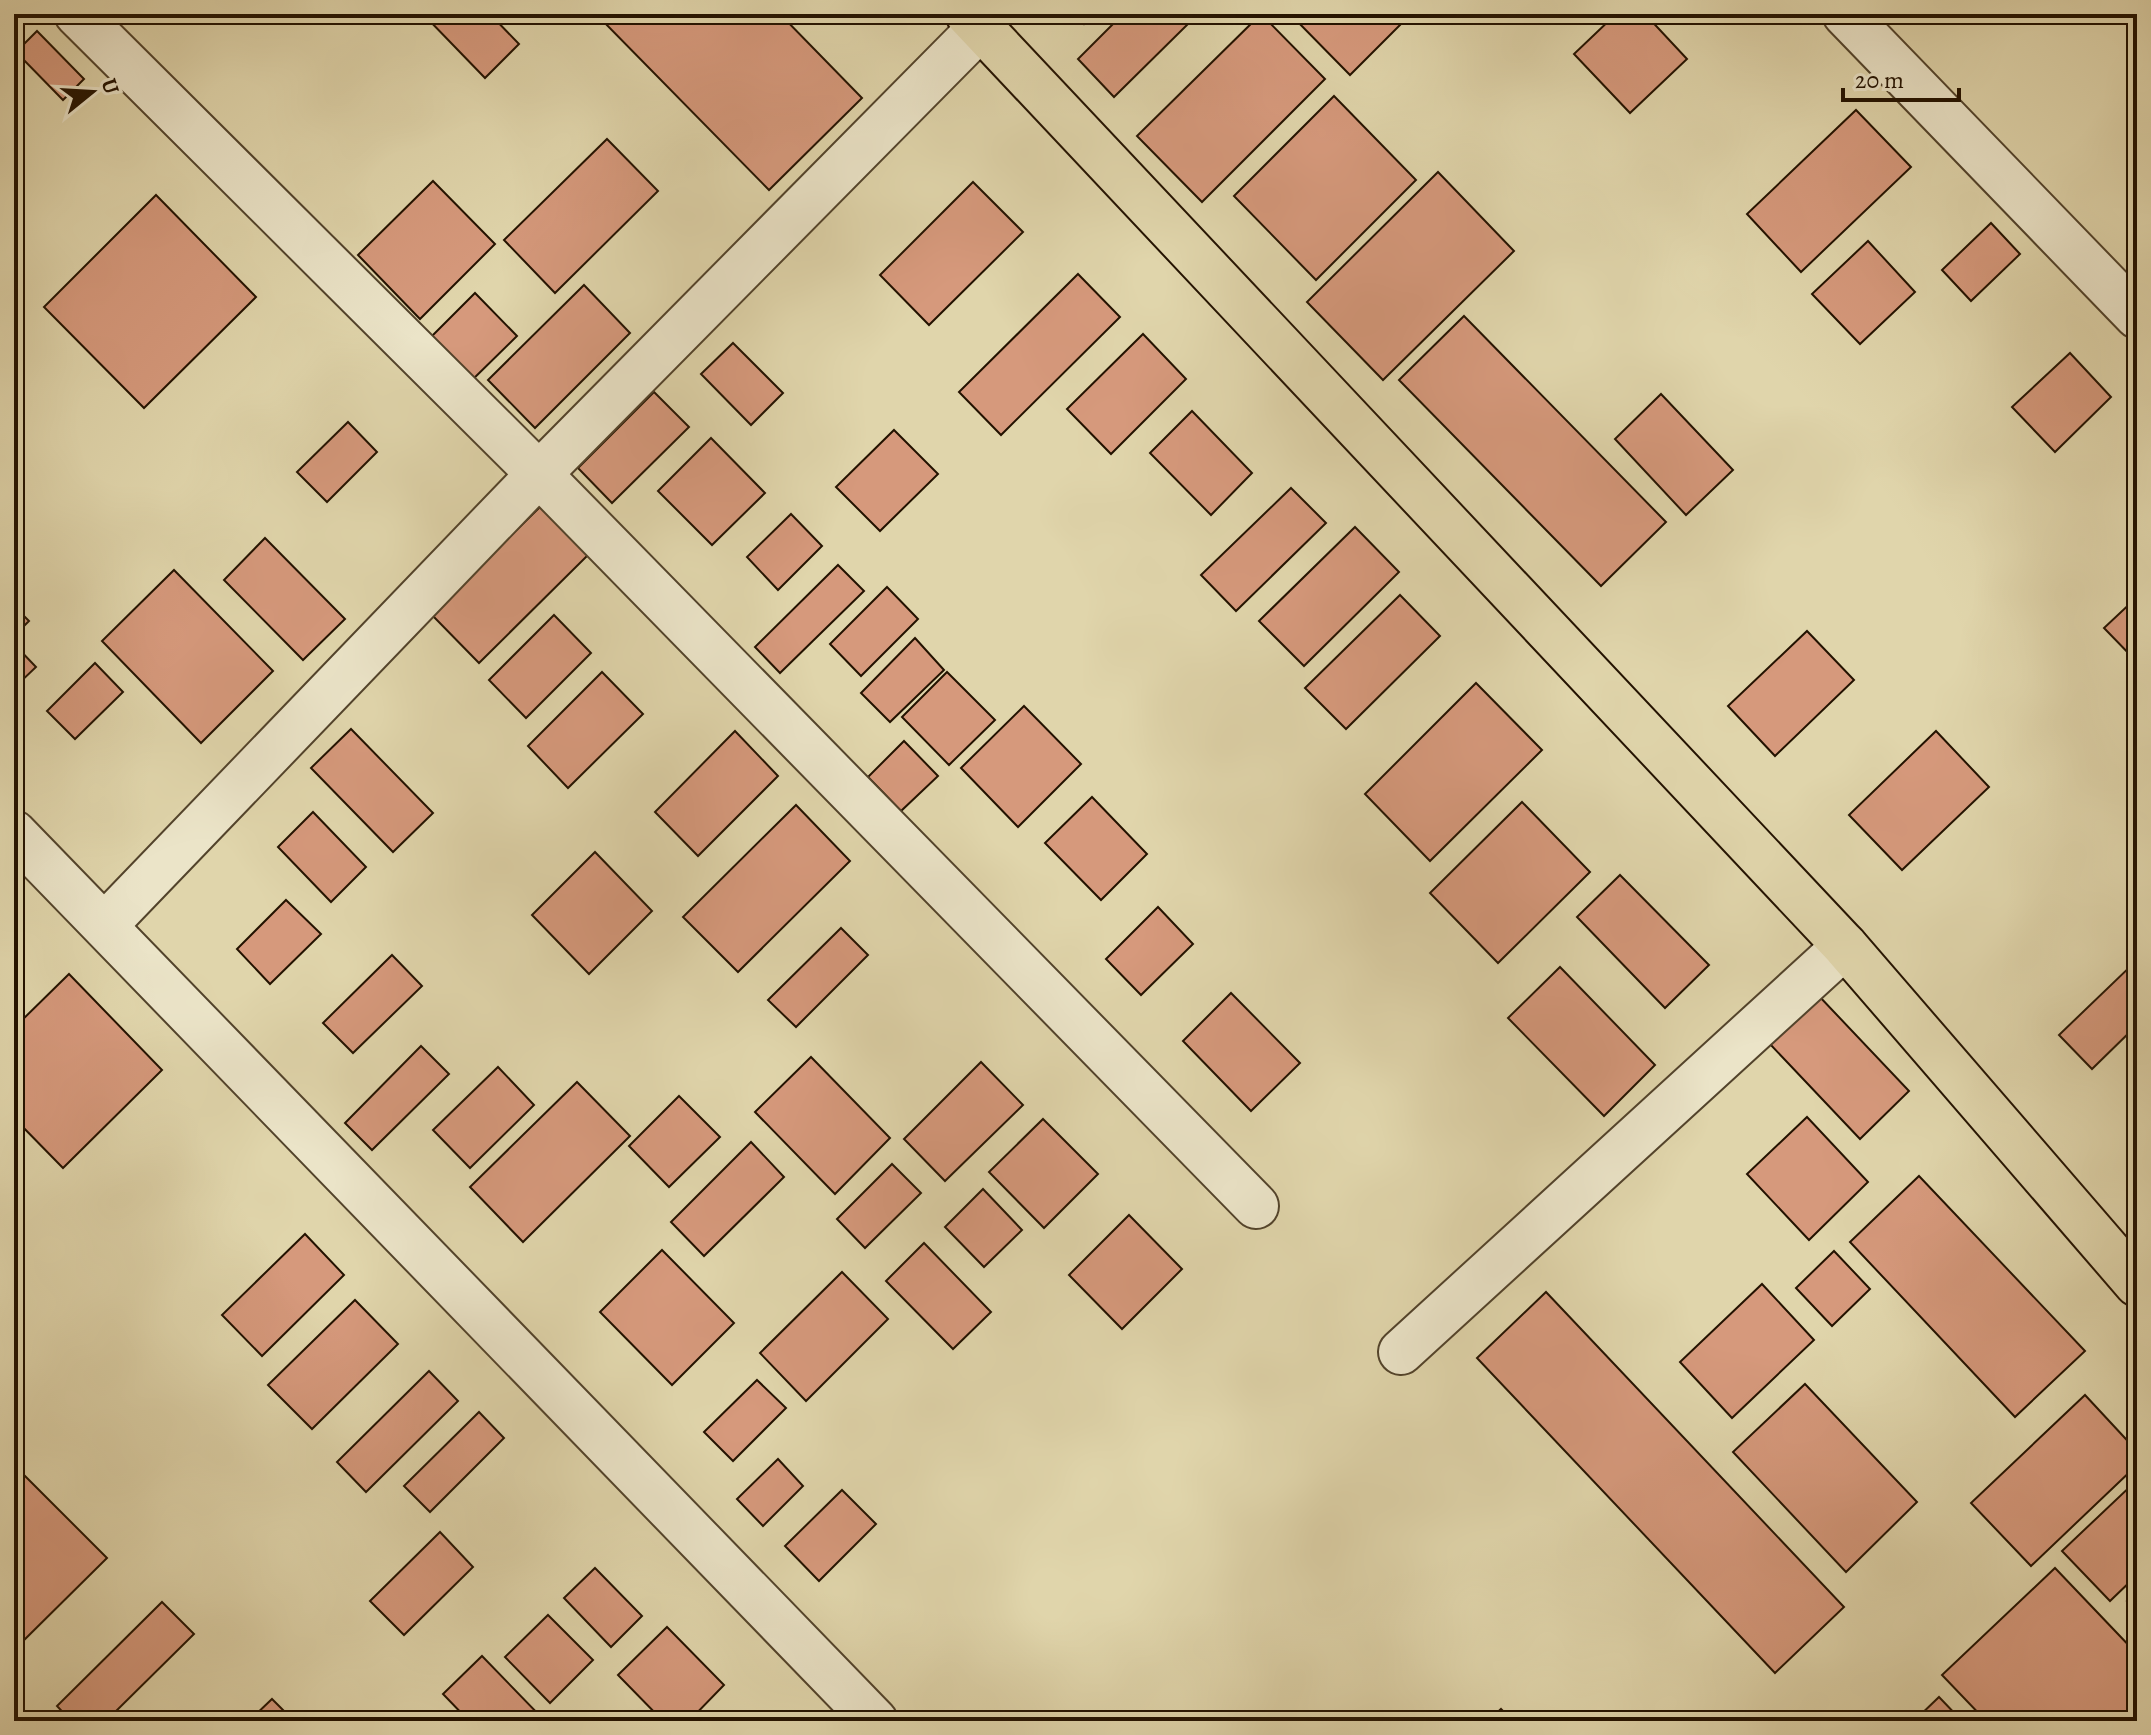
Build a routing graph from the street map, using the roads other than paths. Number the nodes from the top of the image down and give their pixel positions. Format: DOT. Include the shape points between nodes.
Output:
graph roads {
  1 [pos="77,14"];
  2 [pos="1845,14"];
  3 [pos="975,20"];
  4 [pos="2137,316"];
  5 [pos="539,474"];
  6 [pos="14,833"];
  7 [pos="105,925"];
  8 [pos="1845,946"];
  9 [pos="1256,1206"];
  10 [pos="2137,1284"];
  11 [pos="1401,1352"];
  12 [pos="875,1721"];
  1 -- 5 [label="street"];
  2 -- 4 [label="street"];
  3 -- 5 [label="street"];
  3 -- 8 [label="main road"];
  5 -- 7 [label="street"];
  5 -- 9 [label="street"];
  6 -- 7 [label="street"];
  7 -- 12 [label="street"];
  8 -- 10 [label="main road"];
  8 -- 11 [label="street"];
}
